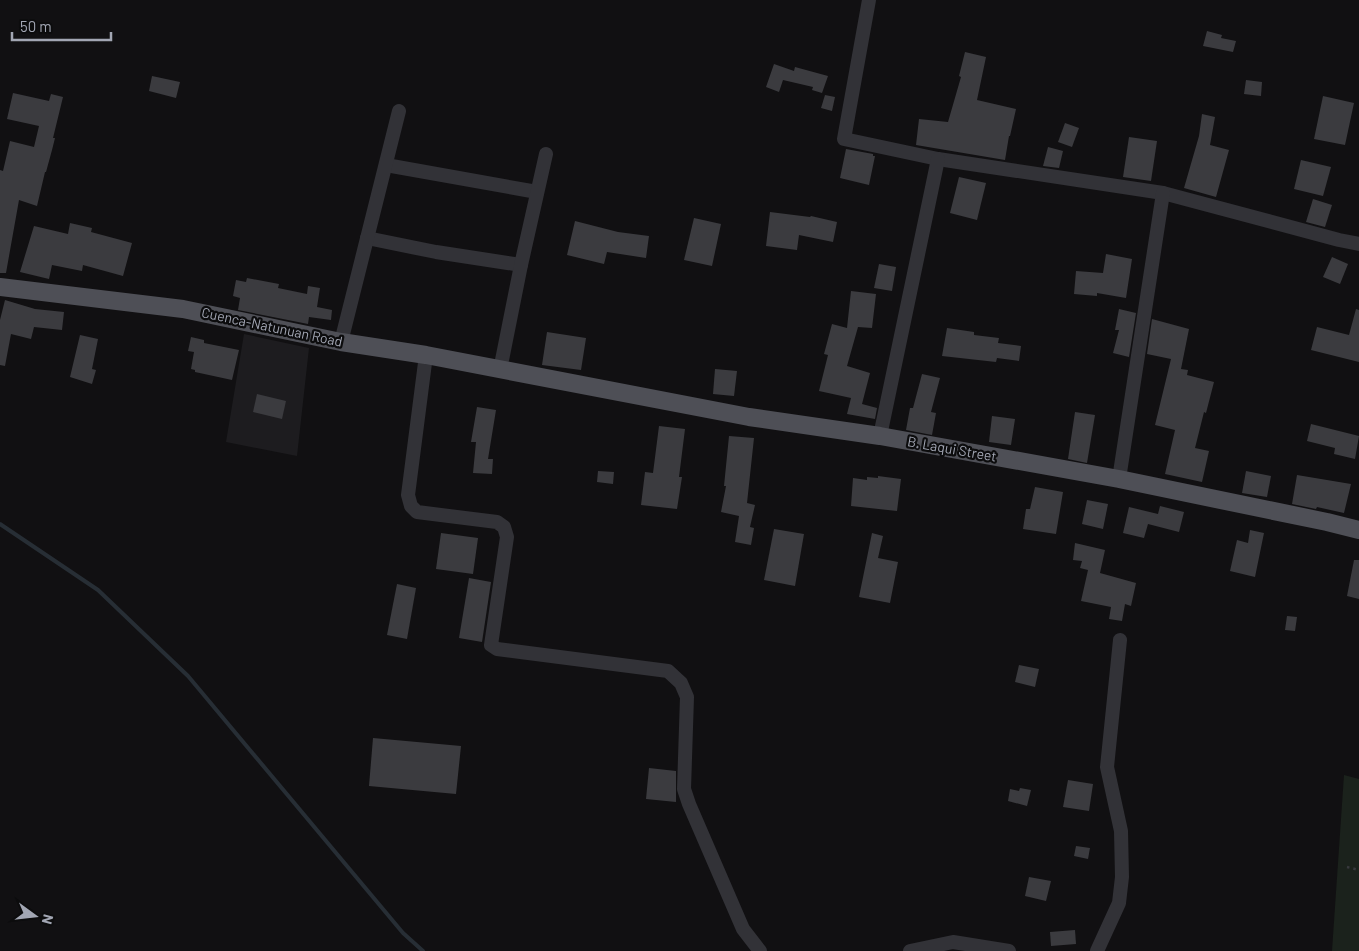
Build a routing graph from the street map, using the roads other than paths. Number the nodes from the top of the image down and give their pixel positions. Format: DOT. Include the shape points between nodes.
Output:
graph roads {
  1 [pos="869,0"];
  2 [pos="399,111"];
  3 [pos="546,154"];
  4 [pos="938,159"];
  5 [pos="386,164"];
  6 [pos="537,192"];
  7 [pos="1163,193"];
  8 [pos="367,238"];
  9 [pos="1359,244"];
  10 [pos="521,265"];
  11 [pos="0,287"];
  12 [pos="341,342"];
  13 [pos="426,355"];
  14 [pos="500,370"];
  15 [pos="543,379"];
  16 [pos="880,436"];
  17 [pos="1119,479"];
  18 [pos="1359,530"];
  19 [pos="1120,640"];
  20 [pos="760,951"];
  21 [pos="910,951"];
  22 [pos="1009,951"];
  23 [pos="1097,951"];
  1 -- 4 [label="street" via="844,139"];
  2 -- 5 [label="street"];
  3 -- 6 [label="street"];
  4 -- 7 [label="street"];
  4 -- 16 [label="street"];
  5 -- 6 [label="street"];
  5 -- 8 [label="street"];
  6 -- 10 [label="street"];
  7 -- 9 [label="street"];
  7 -- 17 [label="street"];
  8 -- 10 [label="street"];
  8 -- 12 [label="street"];
  10 -- 14 [label="street"];
  11 -- 12 [label="main road, Cuenca-Natunuan Road" via="183,309"];
  12 -- 13 [label="main road, Cuenca-Natunuan Road"];
  13 -- 14 [label="main road, Cuenca-Natunuan Road"];
  13 -- 20 [label="street" via="408,495 411,506 417,512 497,522 504,527 507,537 491,645 498,649 668,671 681,683 687,697 684,789 743,929"];
  14 -- 15 [label="main road, Cuenca-Natunuan Road"];
  15 -- 16 [label="main road, B. Laqui Street" via="749,417"];
  16 -- 17 [label="main road, B. Laqui Street"];
  17 -- 18 [label="main road, B. Laqui Street"];
  19 -- 23 [label="street" via="1107,767 1121,830 1122,877 1118,903"];
  21 -- 22 [label="street" via="953,942"];
}
